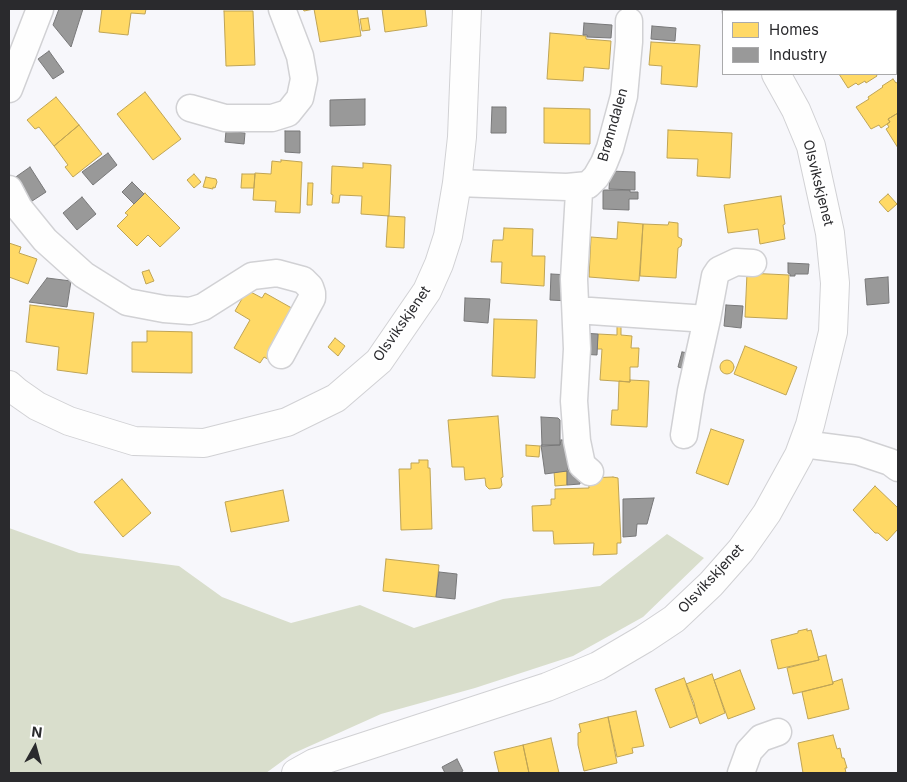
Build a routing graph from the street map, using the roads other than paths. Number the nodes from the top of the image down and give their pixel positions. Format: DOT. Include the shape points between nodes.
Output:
graph roads {
  1 [pos="40,9"];
  2 [pos="282,9"];
  3 [pos="466,9"];
  4 [pos="629,20"];
  5 [pos="777,75"];
  6 [pos="9,88"];
  7 [pos="190,108"];
  8 [pos="457,183"];
  9 [pos="578,186"];
  10 [pos="9,189"];
  11 [pos="753,263"];
  12 [pos="576,310"];
  13 [pos="707,319"];
  14 [pos="281,355"];
  15 [pos="9,385"];
  16 [pos="684,435"];
  17 [pos="803,444"];
  18 [pos="898,468"];
  19 [pos="590,472"];
  20 [pos="778,732"];
  21 [pos="296,773"];
  22 [pos="741,773"];
  1 -- 6 [label="street"];
  2 -- 7 [label="street" via="300,56 304,78 300,98 288,112 272,118 225,118"];
  3 -- 8 [label="main road, Olsvikskjenet" via="462,137"];
  4 -- 9 [label="street, Brønndalen" via="624,96 610,148 596,177 588,185"];
  5 -- 17 [label="main road, Olsvikskjenet" via="811,146 830,233 835,283 833,332"];
  8 -- 9 [label="street"];
  8 -- 15 [label="main road, Olsvikskjenet" via="448,236 439,264 427,290 379,361 336,398 287,422 204,443 134,441 69,421 37,406"];
  9 -- 12 [label="street"];
  10 -- 14 [label="street" via="19,208 44,240 84,275 127,302 190,311 203,307 252,276 277,273 303,280 310,287 312,298"];
  11 -- 13 [label="street" via="736,262 719,270"];
  12 -- 13 [label="street"];
  12 -- 19 [label="street" via="574,401 577,441 582,465"];
  13 -- 16 [label="street"];
  17 -- 18 [label="street" via="857,451"];
  17 -- 21 [label="main road, Olsvikskjenet" via="767,513 741,550 674,619 644,639 598,666 548,687 314,763"];
  20 -- 22 [label="street" via="761,738 749,751"];
}
